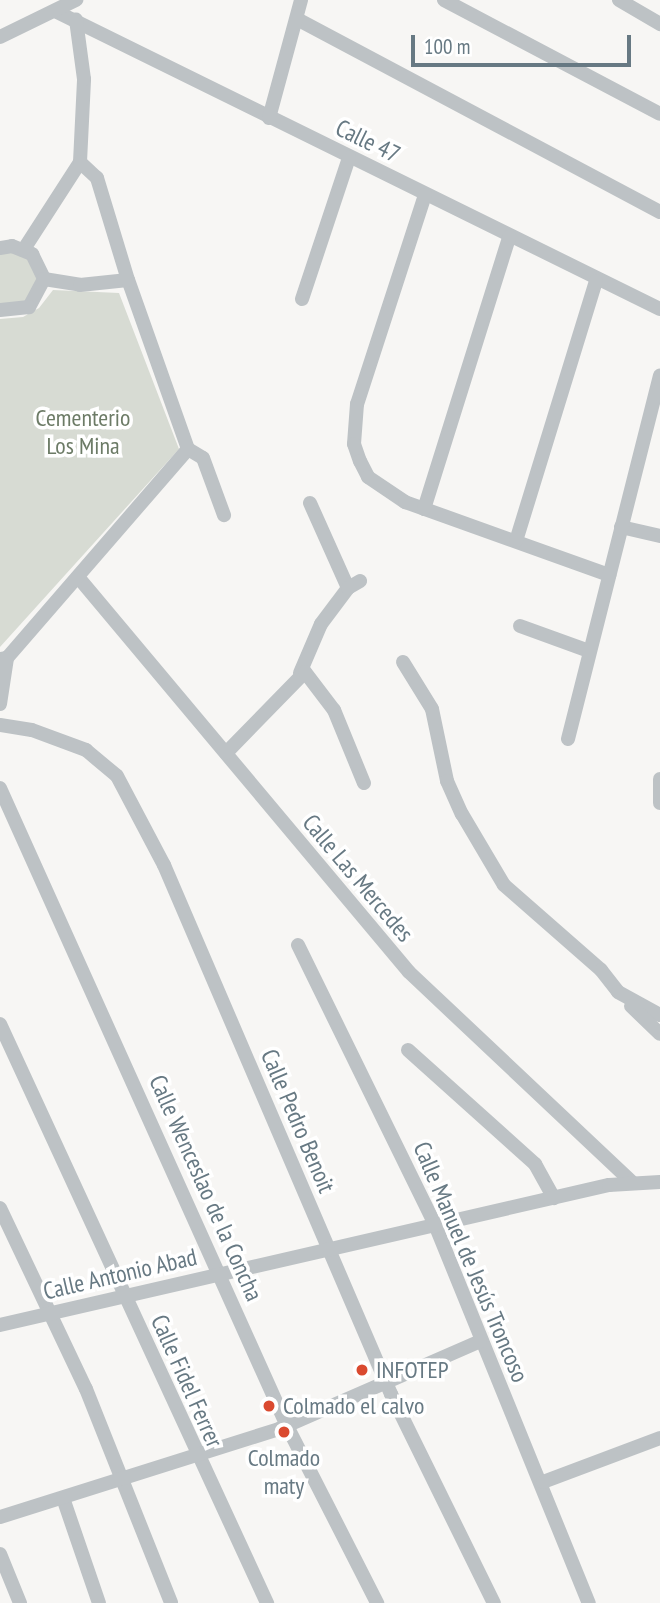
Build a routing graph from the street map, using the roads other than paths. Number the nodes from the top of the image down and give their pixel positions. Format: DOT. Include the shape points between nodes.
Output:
graph roads {
  1 [pos="76,0"];
  2 [pos="302,0"];
  3 [pos="444,0"];
  4 [pos="620,0"];
  5 [pos="57,12"];
  6 [pos="298,19"];
  7 [pos="76,20"];
  8 [pos="660,24"];
  9 [pos="0,37"];
  10 [pos="660,114"];
  11 [pos="269,118"];
  12 [pos="349,158"];
  13 [pos="80,162"];
  14 [pos="425,195"];
  15 [pos="660,212"];
  16 [pos="509,237"];
  17 [pos="0,248"];
  18 [pos="24,249"];
  19 [pos="44,279"];
  20 [pos="128,280"];
  21 [pos="596,281"];
  22 [pos="302,299"];
  23 [pos="660,309"];
  24 [pos="0,310"];
  25 [pos="660,375"];
  26 [pos="188,449"];
  27 [pos="310,503"];
  28 [pos="424,509"];
  29 [pos="224,514"];
  30 [pos="621,527"];
  31 [pos="660,536"];
  32 [pos="516,541"];
  33 [pos="609,575"];
  34 [pos="78,577"];
  35 [pos="520,626"];
  36 [pos="589,651"];
  37 [pos="3,658"];
  38 [pos="403,662"];
  39 [pos="300,673"];
  40 [pos="0,704"];
  41 [pos="0,725"];
  42 [pos="568,739"];
  43 [pos="226,753"];
  44 [pos="660,779"];
  45 [pos="364,783"];
  46 [pos="0,788"];
  47 [pos="660,803"];
  48 [pos="298,945"];
  49 [pos="618,992"];
  50 [pos="660,1015"];
  51 [pos="0,1024"];
  52 [pos="660,1034"];
  53 [pos="408,1050"];
  54 [pos="632,1182"];
  55 [pos="660,1182"];
  56 [pos="554,1198"];
  57 [pos="0,1208"];
  58 [pos="436,1227"];
  59 [pos="328,1251"];
  60 [pos="222,1274"];
  61 [pos="124,1297"];
  62 [pos="54,1313"];
  63 [pos="0,1325"];
  64 [pos="480,1341"];
  65 [pos="388,1383"];
  66 [pos="286,1426"];
  67 [pos="660,1438"];
  68 [pos="196,1458"];
  69 [pos="121,1482"];
  70 [pos="543,1482"];
  71 [pos="63,1498"];
  72 [pos="0,1517"];
  73 [pos="0,1554"];
  74 [pos="20,1603"];
  75 [pos="99,1603"];
  76 [pos="171,1603"];
  77 [pos="267,1603"];
  78 [pos="377,1603"];
  79 [pos="494,1603"];
  80 [pos="589,1603"];
  1 -- 5 [label="street"];
  2 -- 6 [label="street"];
  3 -- 10 [label="street"];
  4 -- 8 [label="street"];
  5 -- 7 [label="street, Calle 47"];
  5 -- 9 [label="street"];
  6 -- 11 [label="street"];
  6 -- 15 [label="street"];
  7 -- 11 [label="street, Calle 47"];
  7 -- 13 [label="street" via="84,79"];
  11 -- 12 [label="street, Calle 47"];
  12 -- 14 [label="street, Calle 47"];
  12 -- 22 [label="street"];
  13 -- 18 [label="street"];
  13 -- 20 [label="street" via="97,178"];
  14 -- 16 [label="street, Calle 47"];
  14 -- 28 [label="street" via="357,404 354,444 368,477 384,491"];
  16 -- 21 [label="street, Calle 47"];
  16 -- 28 [label="street"];
  17 -- 18 [label="street"];
  18 -- 19 [label="street" via="39,261"];
  19 -- 20 [label="street" via="80,285"];
  19 -- 24 [label="street" via="29,307"];
  20 -- 26 [label="street"];
  21 -- 23 [label="street, Calle 47"];
  21 -- 32 [label="street"];
  25 -- 30 [label="street"];
  26 -- 29 [label="street" via="203,458"];
  26 -- 34 [label="street"];
  27 -- 39 [label="street" via="354,584 321,624"];
  28 -- 32 [label="street"];
  30 -- 31 [label="street"];
  30 -- 33 [label="street"];
  32 -- 33 [label="street"];
  33 -- 36 [label="street"];
  34 -- 37 [label="street"];
  34 -- 43 [label="street, Calle Las Mercedes"];
  35 -- 36 [label="street"];
  36 -- 42 [label="street"];
  37 -- 40 [label="street"];
  38 -- 49 [label="street" via="432,709 447,780 457,803 504,885 601,970"];
  39 -- 43 [label="street"];
  39 -- 45 [label="street" via="309,674 334,710"];
  41 -- 59 [label="street, Calle Pedro Benoit" via="32,730 86,750 117,776 164,865"];
  43 -- 54 [label="street, Calle Las Mercedes" via="409,972"];
  44 -- 47 [label="street"];
  46 -- 60 [label="street, Calle Wenceslao de la Concha"];
  48 -- 58 [label="street, Calle Manuel de Jesús Troncoso"];
  49 -- 50 [label="street"];
  49 -- 52 [label="street"];
  51 -- 61 [label="street, Calle Fidel Ferrer"];
  53 -- 56 [label="street" via="535,1164"];
  54 -- 55 [label="street, Calle Antonio Abad"];
  54 -- 56 [label="street, Calle Antonio Abad"];
  56 -- 58 [label="street, Calle Antonio Abad"];
  57 -- 62 [label="street"];
  58 -- 59 [label="street, Calle Antonio Abad"];
  58 -- 64 [label="street, Calle Manuel de Jesús Troncoso"];
  59 -- 60 [label="street, Calle Antonio Abad"];
  59 -- 65 [label="street, Calle Pedro Benoit"];
  60 -- 61 [label="street, Calle Antonio Abad"];
  60 -- 66 [label="street, Calle Wenceslao de la Concha"];
  61 -- 62 [label="street, Calle Antonio Abad"];
  61 -- 68 [label="street, Calle Fidel Ferrer"];
  62 -- 63 [label="street, Calle Antonio Abad"];
  62 -- 69 [label="street"];
  64 -- 65 [label="street"];
  64 -- 70 [label="street, Calle Manuel de Jesús Troncoso"];
  65 -- 66 [label="street"];
  65 -- 79 [label="street, Calle Pedro Benoit"];
  66 -- 68 [label="street"];
  66 -- 78 [label="street, Calle Wenceslao de la Concha"];
  67 -- 70 [label="street"];
  68 -- 69 [label="street"];
  68 -- 77 [label="street, Calle Fidel Ferrer"];
  69 -- 71 [label="street"];
  69 -- 76 [label="street"];
  70 -- 80 [label="street, Calle Manuel de Jesús Troncoso"];
  71 -- 72 [label="street"];
  71 -- 75 [label="street"];
  73 -- 74 [label="street"];
}
